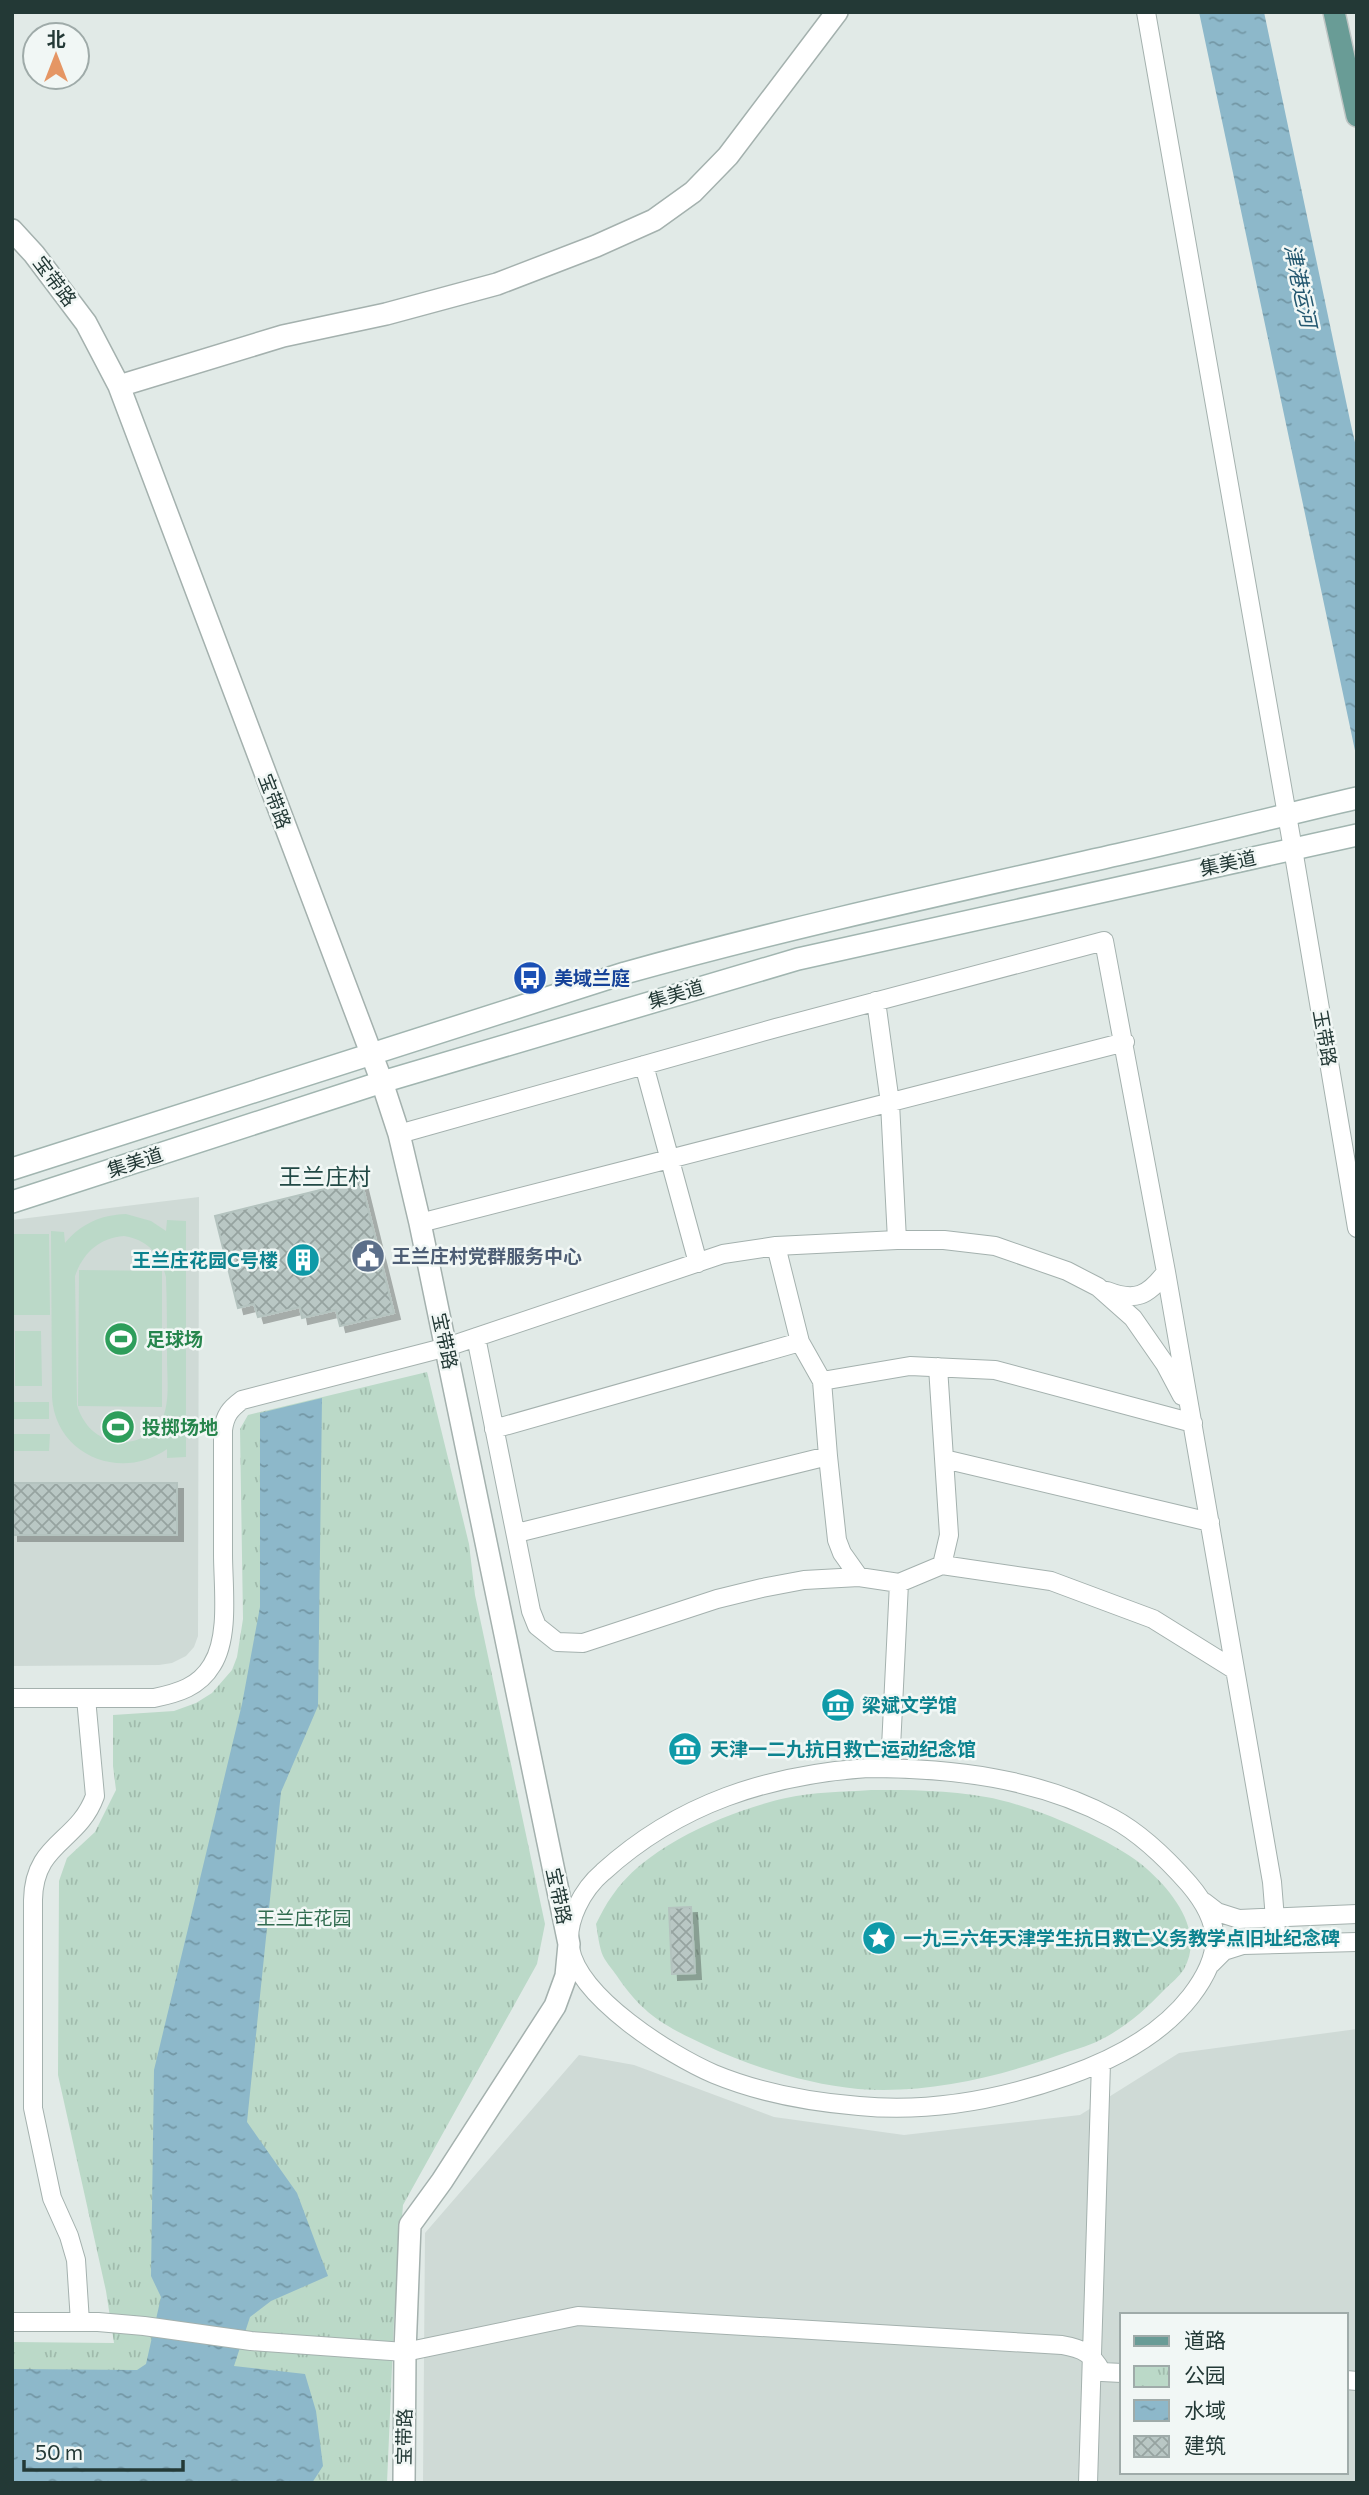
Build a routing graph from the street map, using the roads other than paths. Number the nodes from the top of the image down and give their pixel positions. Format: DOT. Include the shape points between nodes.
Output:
graph roads {
  1 [pos="837,12"];
  2 [pos="1146,12"];
  3 [pos="1334,12"];
  4 [pos="1357,116"];
  5 [pos="12,230"];
  6 [pos="119,386"];
  7 [pos="1351,800"];
  8 [pos="1287,816"];
  9 [pos="1355,835"];
  10 [pos="1293,849"];
  11 [pos="876,1001"];
  12 [pos="1125,1042"];
  13 [pos="370,1054"];
  14 [pos="644,1065"];
  15 [pos="382,1082"];
  16 [pos="890,1103"];
  17 [pos="399,1134"];
  18 [pos="671,1159"];
  19 [pos="12,1169"];
  20 [pos="12,1202"];
  21 [pos="420,1223"];
  22 [pos="1357,1228"];
  23 [pos="897,1240"];
  24 [pos="776,1246"];
  25 [pos="698,1262"];
  26 [pos="1167,1272"];
  27 [pos="1098,1287"];
  28 [pos="476,1338"];
  29 [pos="800,1342"];
  30 [pos="447,1347"];
  31 [pos="938,1367"];
  32 [pos="822,1381"];
  33 [pos="1192,1418"];
  34 [pos="494,1429"];
  35 [pos="828,1457"];
  36 [pos="944,1459"];
  37 [pos="1210,1522"];
  38 [pos="517,1532"];
  39 [pos="942,1565"];
  40 [pos="859,1577"];
  41 [pos="899,1583"];
  42 [pos="1235,1670"];
  43 [pos="12,1698"];
  44 [pos="86,1698"];
  45 [pos="890,1768"];
  46 [pos="1200,1899"];
  47 [pos="1357,1914"];
  48 [pos="1275,1917"];
  49 [pos="1357,1942"];
  50 [pos="569,1944"];
  51 [pos="1277,1944"];
  52 [pos="1209,1966"];
  53 [pos="1101,2063"];
  54 [pos="12,2322"];
  55 [pos="80,2322"];
  56 [pos="405,2352"];
  57 [pos="1092,2356"];
  58 [pos="1120,2373"];
  59 [pos="404,2483"];
  60 [pos="1088,2483"];
  1 -- 6 [label="street" via="728,156 693,192 654,220 497,284 283,336"];
  2 -- 8 [label="street, 玉带路"];
  3 -- 4 [label="main road"];
  5 -- 6 [label="street, 宝带路" via="86,323"];
  6 -- 13 [label="street, 宝带路"];
  7 -- 8 [label="street, 集美道"];
  8 -- 10 [label="street, 玉带路"];
  8 -- 13 [label="street, 集美道" via="714,948"];
  9 -- 10 [label="street, 集美道"];
  10 -- 15 [label="street, 集美道" via="798,959"];
  10 -- 22 [label="street, 玉带路"];
  11 -- 12 [label="street" via="1104,942"];
  11 -- 14 [label="street"];
  11 -- 16 [label="street"];
  12 -- 16 [label="street"];
  12 -- 26 [label="street"];
  13 -- 15 [label="street, 宝带路"];
  13 -- 19 [label="street, 集美道"];
  14 -- 17 [label="street"];
  14 -- 18 [label="street"];
  15 -- 17 [label="street, 宝带路"];
  15 -- 20 [label="street, 集美道"];
  16 -- 18 [label="street"];
  16 -- 23 [label="street"];
  17 -- 21 [label="street, 宝带路"];
  18 -- 21 [label="street"];
  18 -- 25 [label="street"];
  21 -- 30 [label="street, 宝带路"];
  23 -- 24 [label="street"];
  23 -- 27 [label="street" via="995,1246"];
  24 -- 25 [label="street"];
  24 -- 29 [label="street"];
  25 -- 28 [label="street"];
  26 -- 27 [label="street" via="1135,1297"];
  26 -- 33 [label="street"];
  27 -- 33 [label="street" via="1133,1318 1165,1364"];
  28 -- 30 [label="street"];
  28 -- 34 [label="street"];
  29 -- 32 [label="street"];
  29 -- 34 [label="street"];
  30 -- 44 [label="street" via="255,1396 231,1408 223,1430 223,1630 214,1663 192,1686 174,1694"];
  30 -- 50 [label="street, 宝带路"];
  31 -- 32 [label="street" via="910,1366"];
  31 -- 33 [label="street" via="995,1370"];
  31 -- 36 [label="street"];
  32 -- 35 [label="street"];
  33 -- 37 [label="street"];
  34 -- 38 [label="street"];
  35 -- 38 [label="street"];
  35 -- 40 [label="street" via="837,1540"];
  36 -- 37 [label="street"];
  36 -- 39 [label="street" via="949,1535"];
  37 -- 42 [label="street"];
  38 -- 40 [label="street" via="537,1626 557,1642 569,1644 762,1588"];
  39 -- 41 [label="street"];
  39 -- 42 [label="street" via="1051,1581 1153,1619"];
  40 -- 41 [label="street"];
  41 -- 45 [label="street"];
  42 -- 48 [label="street"];
  43 -- 44 [label="street"];
  44 -- 55 [label="street" via="96,1796 83,1819 39,1864 33,1886 33,2108 52,2198 76,2260"];
  45 -- 46 [label="street" via="1008,1781 1078,1803 1113,1818 1147,1842"];
  45 -- 50 [label="street" via="776,1780 694,1809 600,1874 578,1905"];
  46 -- 48 [label="street" via="1217,1912 1239,1919"];
  46 -- 52 [label="street" via="1216,1934"];
  47 -- 48 [label="street"];
  48 -- 51 [label="street"];
  49 -- 51 [label="street"];
  50 -- 53 [label="street" via="578,1969 600,1996 660,2046 714,2074 782,2095 879,2108 962,2104 1018,2092"];
  50 -- 56 [label="street, 宝带路" via="566,1976 555,2006 410,2225"];
  51 -- 52 [label="street" via="1234,1947"];
  52 -- 53 [label="street" via="1169,2020"];
  53 -- 57 [label="street"];
  54 -- 55 [label="street"];
  55 -- 56 [label="street"];
  56 -- 57 [label="street" via="578,2316 1062,2345"];
  56 -- 59 [label="street, 宝带路"];
  57 -- 58 [label="street" via="1102,2372"];
  57 -- 60 [label="street"];
}
